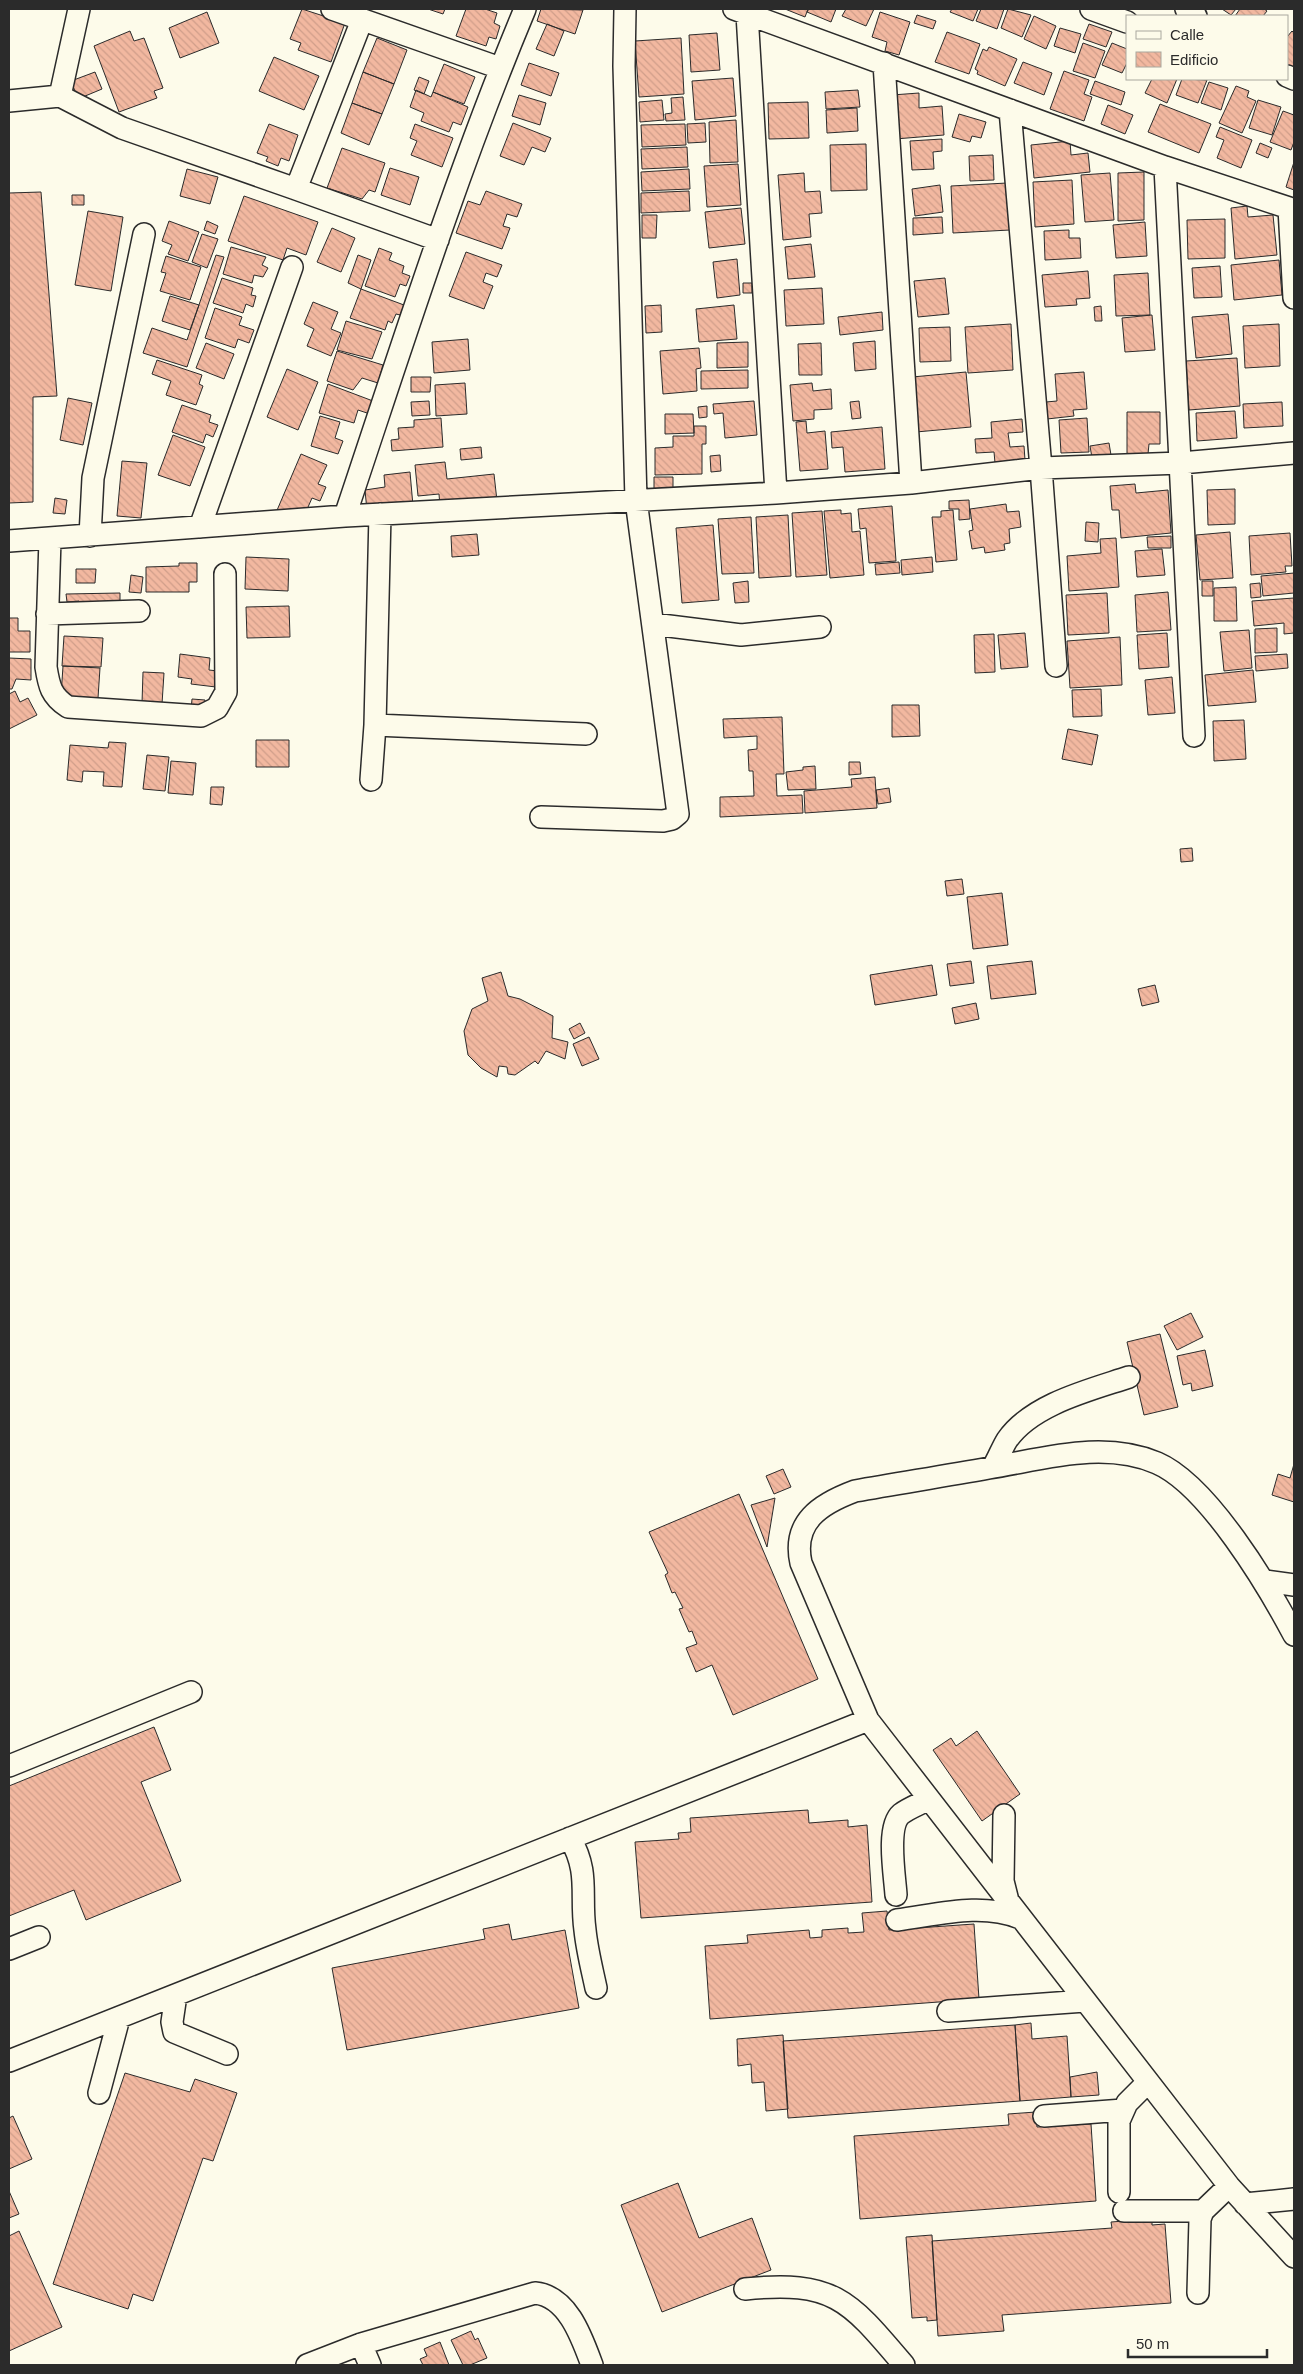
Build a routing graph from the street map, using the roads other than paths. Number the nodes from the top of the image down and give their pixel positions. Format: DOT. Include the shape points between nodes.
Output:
graph roads {
  1 [pos="79,9"];
  2 [pos="332,9"];
  3 [pos="526,9"];
  4 [pos="625,9"];
  5 [pos="1091,9"];
  6 [pos="740,11"];
  7 [pos="362,20"];
  8 [pos="1126,22"];
  9 [pos="884,63"];
  10 [pos="500,68"];
  11 [pos="60,96"];
  12 [pos="9,102"];
  13 [pos="1010,110"];
  14 [pos="1164,167"];
  15 [pos="296,189"];
  16 [pos="1291,209"];
  17 [pos="144,234"];
  18 [pos="438,240"];
  19 [pos="292,267"];
  20 [pos="1294,298"];
  21 [pos="1294,453"];
  22 [pos="1181,464"];
  23 [pos="1041,468"];
  24 [pos="911,483"];
  25 [pos="776,493"];
  26 [pos="636,500"];
  27 [pos="380,514"];
  28 [pos="345,516"];
  29 [pos="200,527"];
  30 [pos="90,536"];
  31 [pos="50,539"];
  32 [pos="9,541"];
  33 [pos="225,574"];
  34 [pos="139,611"];
  35 [pos="48,614"];
  36 [pos="653,624"];
  37 [pos="820,628"];
  38 [pos="1056,666"];
  39 [pos="375,725"];
  40 [pos="586,734"];
  41 [pos="1194,736"];
  42 [pos="371,780"];
  43 [pos="541,817"];
  44 [pos="1129,1377"];
  45 [pos="993,1468"];
  46 [pos="1265,1581"];
  47 [pos="1294,1585"];
  48 [pos="1294,1635"];
  49 [pos="191,1692"];
  50 [pos="868,1720"];
  51 [pos="9,1766"];
  52 [pos="929,1799"];
  53 [pos="1004,1815"];
  54 [pos="570,1838"];
  55 [pos="896,1895"];
  56 [pos="1014,1911"];
  57 [pos="897,1920"];
  58 [pos="39,1937"];
  59 [pos="9,1949"];
  60 [pos="596,1988"];
  61 [pos="176,1995"];
  62 [pos="1085,2001"];
  63 [pos="948,2011"];
  64 [pos="119,2018"];
  65 [pos="227,2054"];
  66 [pos="9,2061"];
  67 [pos="1148,2082"];
  68 [pos="99,2093"];
  69 [pos="1123,2110"];
  70 [pos="1044,2116"];
  71 [pos="1229,2186"];
  72 [pos="1294,2199"];
  73 [pos="1245,2204"];
  74 [pos="1204,2211"];
  75 [pos="1294,2257"];
  76 [pos="745,2289"];
  77 [pos="1198,2292"];
  78 [pos="361,2344"];
  79 [pos="307,2365"];
  80 [pos="370,2365"];
  81 [pos="592,2365"];
  82 [pos="904,2365"];
  1 -- 11 [label="street"];
  2 -- 7 [label="street"];
  3 -- 10 [label="street"];
  4 -- 26 [label="street"];
  5 -- 8 [label="street"];
  6 -- 9 [label="street"];
  6 -- 25 [label="street"];
  7 -- 10 [label="street"];
  7 -- 15 [label="street"];
  9 -- 13 [label="street"];
  9 -- 24 [label="street"];
  10 -- 18 [label="street"];
  11 -- 12 [label="street"];
  11 -- 15 [label="street" via="122,128"];
  13 -- 14 [label="street"];
  13 -- 23 [label="street"];
  14 -- 16 [label="street"];
  14 -- 22 [label="street"];
  15 -- 18 [label="street"];
  16 -- 20 [label="street"];
  17 -- 30 [label="street" via="92,478"];
  18 -- 28 [label="street"];
  19 -- 29 [label="street"];
  21 -- 22 [label="street"];
  22 -- 23 [label="street"];
  22 -- 41 [label="street"];
  23 -- 24 [label="street"];
  23 -- 38 [label="street"];
  24 -- 25 [label="street"];
  25 -- 26 [label="street"];
  26 -- 27 [label="street"];
  26 -- 36 [label="street"];
  27 -- 28 [label="street"];
  27 -- 39 [label="street"];
  28 -- 29 [label="street"];
  29 -- 30 [label="street"];
  30 -- 31 [label="street"];
  31 -- 32 [label="street"];
  31 -- 35 [label="street"];
  33 -- 35 [label="street" via="226,692 218,708 201,716 68,707 56,699 49,687 46,667"];
  34 -- 35 [label="street"];
  36 -- 37 [label="street" via="741,635"];
  36 -- 43 [label="street" via="678,814 663,821"];
  39 -- 40 [label="street"];
  39 -- 42 [label="street"];
  44 -- 45 [label="street" via="1036,1412 1008,1439"];
  45 -- 46 [label="street" via="1086,1452 1125,1454 1158,1463 1188,1484"];
  45 -- 50 [label="street" via="855,1491 833,1499 815,1512 803,1530 798,1547 801,1563"];
  46 -- 47 [label="street"];
  46 -- 48 [label="street"];
  49 -- 51 [label="street"];
  50 -- 52 [label="street"];
  50 -- 54 [label="street"];
  52 -- 55 [label="street" via="900,1815 897,1821 892,1855"];
  52 -- 56 [label="street"];
  53 -- 56 [label="street" via="1003,1881"];
  54 -- 60 [label="street" via="581,1862 584,1929"];
  54 -- 61 [label="street"];
  56 -- 57 [label="street" via="980,1910"];
  56 -- 62 [label="street"];
  58 -- 59 [label="street"];
  61 -- 64 [label="street"];
  61 -- 65 [label="street" via="172,2022 174,2032"];
  62 -- 63 [label="street"];
  62 -- 67 [label="street"];
  64 -- 66 [label="street"];
  64 -- 68 [label="street"];
  67 -- 69 [label="street"];
  67 -- 71 [label="street"];
  69 -- 70 [label="street"];
  69 -- 74 [label="street" via="1119,2121 1122,2202"];
  71 -- 73 [label="street"];
  71 -- 74 [label="street"];
  72 -- 73 [label="street"];
  73 -- 75 [label="street"];
  74 -- 77 [label="street" via="1199,2229"];
  76 -- 82 [label="street" via="796,2286 829,2294 854,2311"];
  78 -- 79 [label="street"];
  78 -- 80 [label="street"];
  78 -- 81 [label="street" via="535,2292 551,2298 565,2312 580,2335"];
}
